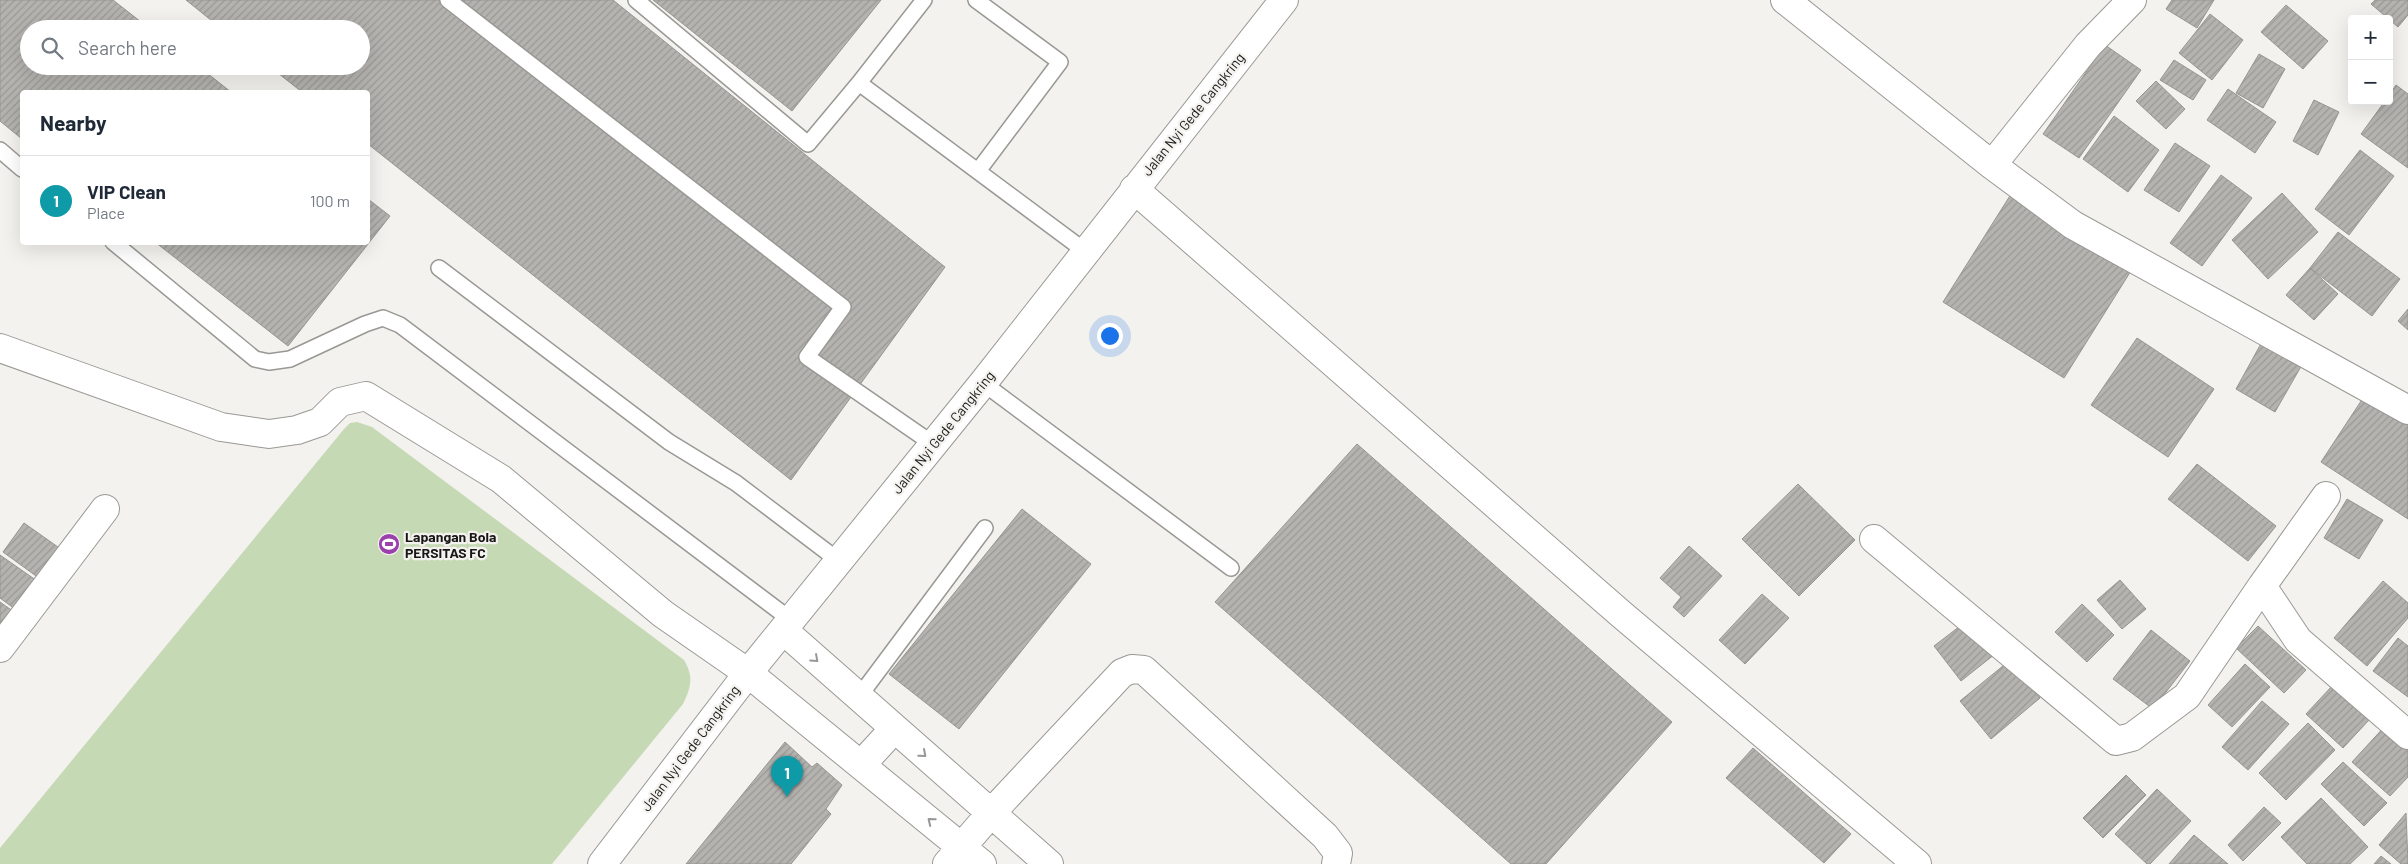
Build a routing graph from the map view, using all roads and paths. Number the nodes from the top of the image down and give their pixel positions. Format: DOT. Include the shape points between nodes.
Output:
graph roads {
  1 [pos="448,0"];
  2 [pos="636,0"];
  3 [pos="924,0"];
  4 [pos="976,0"];
  5 [pos="1284,0"];
  6 [pos="1785,0"];
  7 [pos="2132,0"];
  8 [pos="859,83"];
  9 [pos="0,150"];
  10 [pos="1992,165"];
  11 [pos="20,167"];
  12 [pos="978,171"];
  13 [pos="1134,189"];
  14 [pos="117,245"];
  15 [pos="1085,251"];
  16 [pos="438,268"];
  17 [pos="0,348"];
  18 [pos="983,383"];
  19 [pos="2408,410"];
  20 [pos="933,444"];
  21 [pos="2326,496"];
  22 [pos="105,509"];
  23 [pos="984,528"];
  24 [pos="1874,539"];
  25 [pos="839,561"];
  26 [pos="1231,568"];
  27 [pos="2262,586"];
  28 [pos="787,625"];
  29 [pos="0,648"];
  30 [pos="748,673"];
  31 [pos="858,698"];
  32 [pos="894,729"];
  33 [pos="2408,735"];
  34 [pos="861,765"];
  35 [pos="991,813"];
  36 [pos="954,855"];
  37 [pos="602,864"];
  38 [pos="982,864"];
  39 [pos="1049,864"];
  40 [pos="1336,864"];
  41 [pos="1917,864"];
  1 -- 20 [label="lane" via="843,307 807,357"];
  2 -- 8 [label="lane" via="808,144"];
  3 -- 8 [label="lane"];
  4 -- 12 [label="lane" via="1060,62"];
  5 -- 13 [label="street, Jalan Nyi Gede Cangkring"];
  6 -- 10 [label="street"];
  7 -- 10 [label="street" via="2088,45"];
  8 -- 12 [label="lane"];
  9 -- 11 [label="lane"];
  10 -- 19 [label="street" via="2073,225"];
  12 -- 15 [label="lane"];
  13 -- 15 [label="street, Jalan Nyi Gede Cangkring"];
  13 -- 41 [label="street" via="1621,614"];
  14 -- 28 [label="lane" via="255,359 269,362 290,359 383,318 400,325"];
  15 -- 18 [label="street, Jalan Nyi Gede Cangkring"];
  16 -- 25 [label="lane" via="669,442 736,483"];
  17 -- 30 [label="street" via="221,427 269,434 297,430 320,422 340,402 366,396 502,479 663,614"];
  18 -- 20 [label="street, Jalan Nyi Gede Cangkring"];
  18 -- 26 [label="lane"];
  20 -- 25 [label="street, Jalan Nyi Gede Cangkring"];
  21 -- 27 [label="street"];
  22 -- 29 [label="street"];
  23 -- 31 [label="lane"];
  24 -- 27 [label="street" via="2116,741 2132,737 2186,696"];
  25 -- 28 [label="street, Jalan Nyi Gede Cangkring"];
  27 -- 33 [label="street" via="2298,640"];
  28 -- 30 [label="street, Jalan Nyi Gede Cangkring"];
  28 -- 31 [label="street, one-way"];
  30 -- 34 [label="street"];
  30 -- 37 [label="street, Jalan Nyi Gede Cangkring"];
  31 -- 32 [label="street"];
  32 -- 34 [label="street"];
  32 -- 35 [label="street, one-way"];
  36 -- 34 [label="street, one-way"];
  35 -- 36 [label="street"];
  35 -- 39 [label="street"];
  35 -- 40 [label="street" via="1122,673 1132,669 1144,670 1325,836 1338,853"];
  36 -- 38 [label="street"];
}
